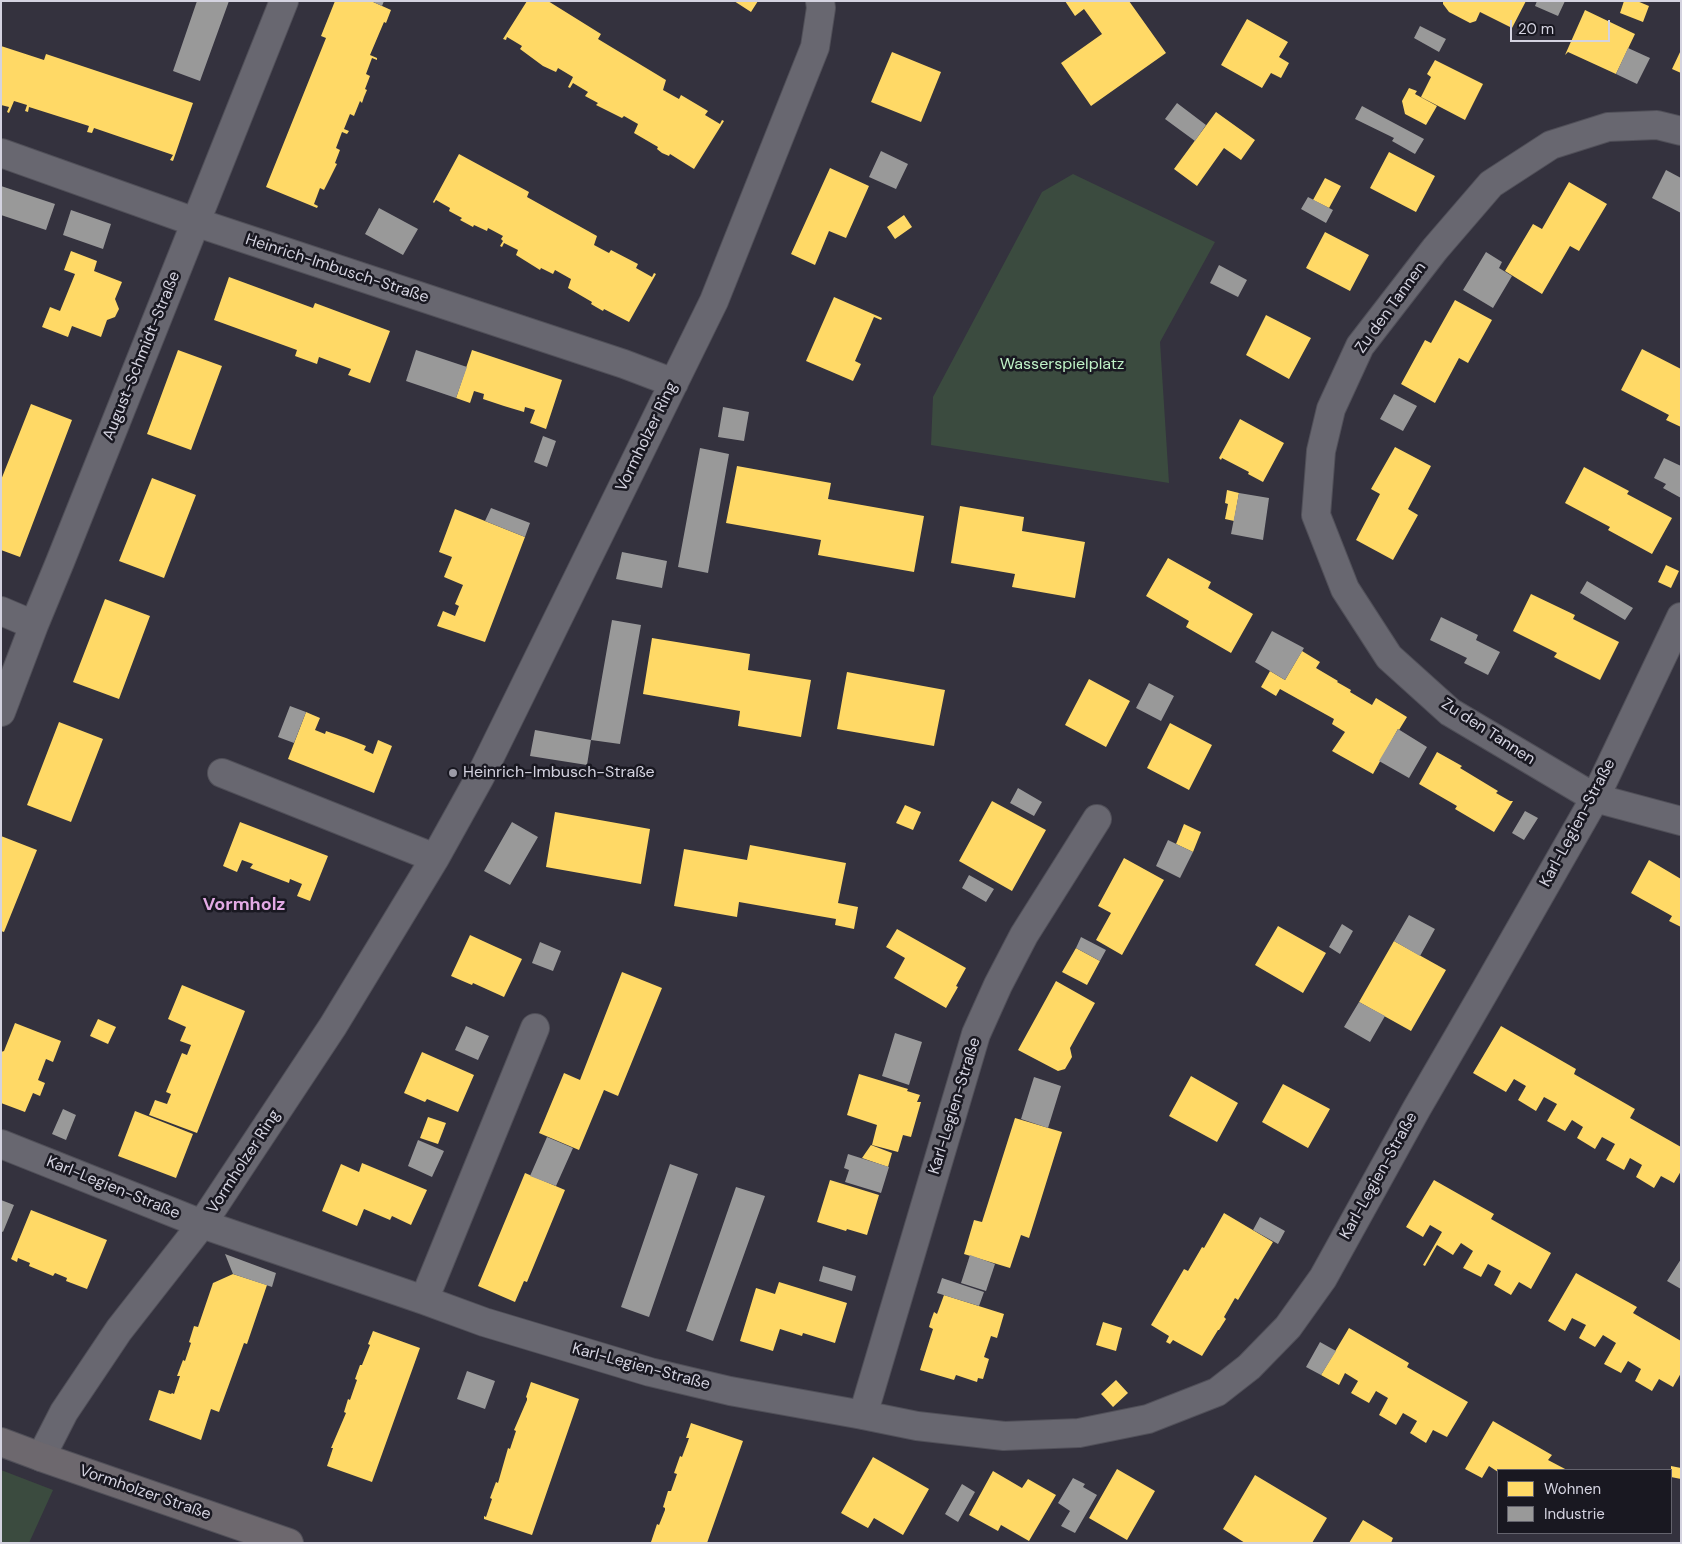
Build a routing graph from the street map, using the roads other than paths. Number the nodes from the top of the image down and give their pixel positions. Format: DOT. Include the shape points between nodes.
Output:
graph roads {
  1 [pos="284,1"];
  2 [pos="820,1"];
  3 [pos="1681,130"];
  4 [pos="1,153"];
  5 [pos="195,222"];
  6 [pos="674,383"];
  7 [pos="1,611"];
  8 [pos="1681,617"];
  9 [pos="34,625"];
  10 [pos="1,712"];
  11 [pos="222,773"];
  12 [pos="1595,798"];
  13 [pos="1097,818"];
  14 [pos="1681,821"];
  15 [pos="435,858"];
  16 [pos="535,1028"];
  17 [pos="1,1144"];
  18 [pos="202,1224"];
  19 [pos="424,1300"];
  20 [pos="863,1415"];
  21 [pos="1,1442"];
  22 [pos="41,1457"];
  23 [pos="289,1543"];
  1 -- 5 [label="street, August-Schmidt-Straße"];
  2 -- 6 [label="street, Vormholzer Ring" via="815,47 806,71 714,301"];
  3 -- 12 [label="street, Zu den Tannen" via="1657,125 1608,127 1551,145 1491,184 1435,249 1360,346 1331,409 1321,451 1316,516 1344,589 1389,657 1450,712"];
  4 -- 5 [label="street, Heinrich-Imbusch-Straße"];
  5 -- 6 [label="street, Heinrich-Imbusch-Straße"];
  5 -- 9 [label="street, August-Schmidt-Straße"];
  6 -- 15 [label="street, Vormholzer Ring" via="480,777"];
  7 -- 9 [label="street"];
  8 -- 12 [label="street, Karl-Legien-Straße"];
  9 -- 10 [label="street, August-Schmidt-Straße"];
  11 -- 15 [label="street"];
  12 -- 14 [label="street, Zu den Tannen"];
  12 -- 20 [label="street, Karl-Legien-Straße" via="1323,1278 1288,1327 1249,1367 1217,1392 1148,1419 1079,1433 1004,1436 917,1426"];
  13 -- 20 [label="street, Karl-Legien-Straße" via="1024,935 976,1034"];
  15 -- 18 [label="street, Vormholzer Ring" via="333,1026"];
  16 -- 19 [label="street"];
  17 -- 18 [label="street, Karl-Legien-Straße"];
  18 -- 19 [label="street, Karl-Legien-Straße"];
  18 -- 22 [label="street, Vormholzer Ring" via="119,1330 64,1412"];
  19 -- 20 [label="street, Karl-Legien-Straße" via="484,1322 650,1372 730,1391"];
  21 -- 22 [label="main road, Vormholzer Straße"];
  22 -- 23 [label="main road, Vormholzer Straße"];
}
